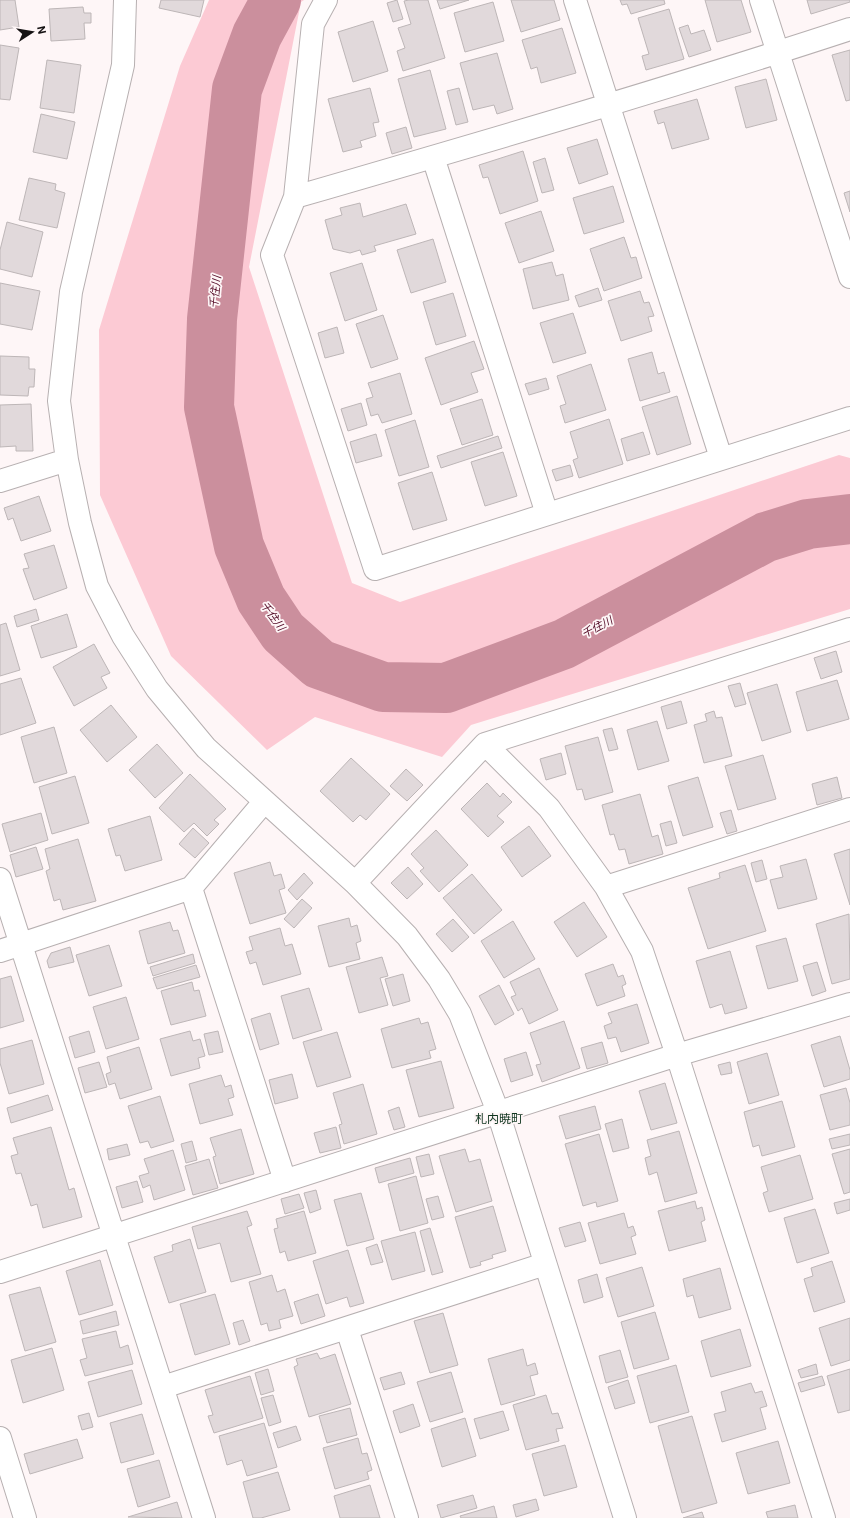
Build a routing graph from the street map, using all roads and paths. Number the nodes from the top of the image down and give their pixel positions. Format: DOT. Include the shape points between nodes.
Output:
graph roads {
  1 [pos="125,0"];
  2 [pos="326,0"];
  3 [pos="575,0"];
  4 [pos="761,0"];
  5 [pos="850,29"];
  6 [pos="778,53"];
  7 [pos="608,104"];
  8 [pos="433,157"];
  9 [pos="295,196"];
  10 [pos="850,277"];
  11 [pos="850,418"];
  12 [pos="721,458"];
  13 [pos="67,460"];
  14 [pos="0,481"];
  15 [pos="547,514"];
  16 [pos="850,629"];
  17 [pos="486,744"];
  18 [pos="264,802"];
  19 [pos="850,809"];
  20 [pos="0,879"];
  21 [pos="355,883"];
  22 [pos="606,887"];
  23 [pos="191,888"];
  24 [pos="20,944"];
  25 [pos="0,951"];
  26 [pos="850,1004"];
  27 [pos="677,1055"];
  28 [pos="498,1112"];
  29 [pos="285,1181"];
  30 [pos="114,1236"];
  31 [pos="545,1264"];
  32 [pos="0,1272"];
  33 [pos="347,1329"];
  34 [pos="163,1387"];
  35 [pos="0,1438"];
  36 [pos="26,1518"];
  37 [pos="204,1518"];
  38 [pos="407,1518"];
  39 [pos="625,1518"];
  40 [pos="824,1518"];
  1 -- 13 [label="street" via="123,65 70,292 58,401"];
  2 -- 9 [label="street" via="312,24"];
  3 -- 7 [label="street"];
  4 -- 6 [label="street"];
  5 -- 6 [label="street"];
  6 -- 7 [label="street"];
  6 -- 10 [label="street"];
  7 -- 8 [label="street"];
  7 -- 12 [label="street"];
  8 -- 9 [label="street"];
  8 -- 15 [label="street"];
  9 -- 15 [label="street" via="272,256 375,569"];
  11 -- 12 [label="street"];
  12 -- 15 [label="street"];
  13 -- 14 [label="street"];
  13 -- 18 [label="street" via="97,586 123,636 157,689 206,748"];
  16 -- 17 [label="street"];
  17 -- 21 [label="street"];
  17 -- 22 [label="street" via="549,808"];
  18 -- 21 [label="street"];
  18 -- 23 [label="street"];
  19 -- 22 [label="street"];
  20 -- 24 [label="street"];
  21 -- 28 [label="street" via="407,936 439,978 460,1014"];
  22 -- 27 [label="street" via="642,951"];
  23 -- 24 [label="street"];
  23 -- 29 [label="street"];
  24 -- 25 [label="street"];
  24 -- 30 [label="street"];
  26 -- 27 [label="street"];
  27 -- 28 [label="street"];
  27 -- 40 [label="street"];
  28 -- 29 [label="street"];
  28 -- 31 [label="street"];
  29 -- 30 [label="street"];
  30 -- 32 [label="street"];
  30 -- 34 [label="street"];
  31 -- 33 [label="street"];
  31 -- 39 [label="street"];
  33 -- 34 [label="street"];
  33 -- 38 [label="street"];
  34 -- 37 [label="street"];
  35 -- 36 [label="street"];
}
